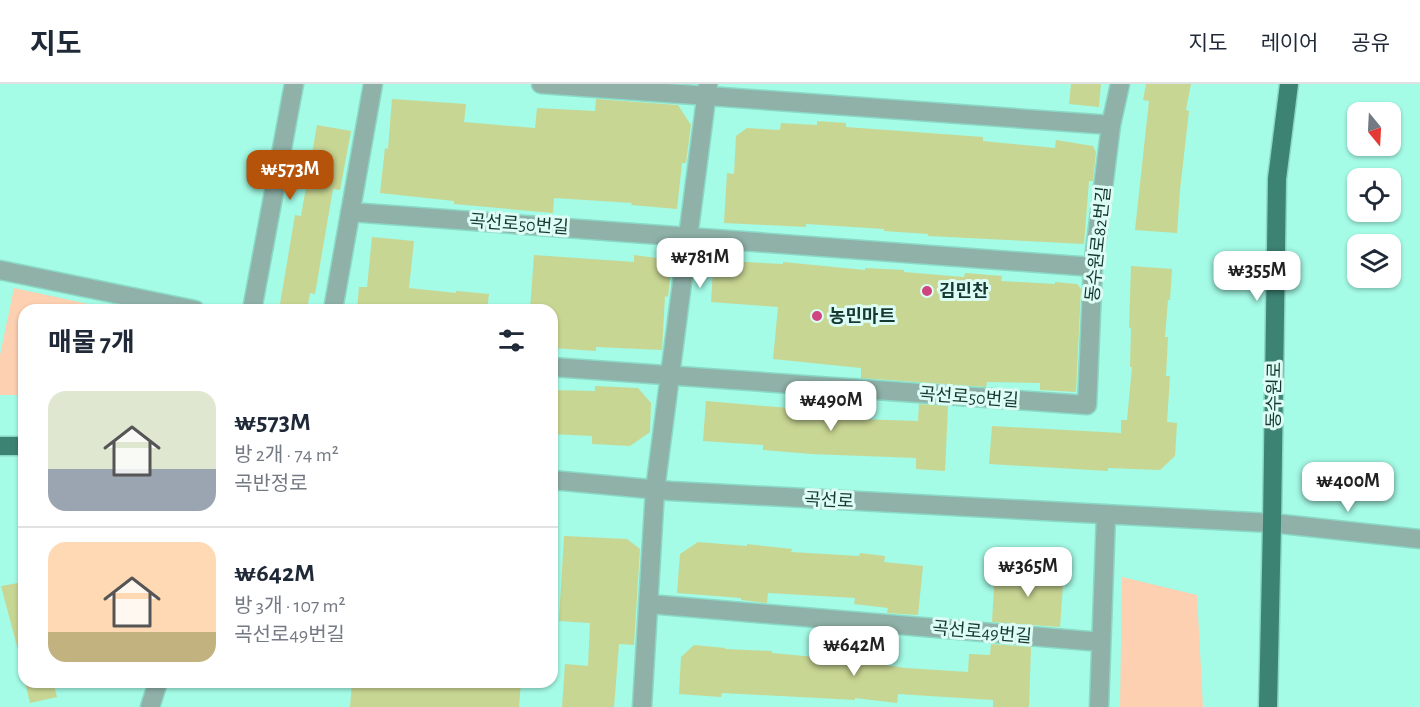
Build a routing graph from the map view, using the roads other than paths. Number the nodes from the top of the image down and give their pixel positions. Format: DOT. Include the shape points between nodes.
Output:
graph roads {
  1 [pos="294,84"];
  2 [pos="373,84"];
  3 [pos="541,84"];
  4 [pos="1120,84"];
  5 [pos="1289,84"];
  6 [pos="707,90"];
  7 [pos="1111,124"];
  8 [pos="350,212"];
  9 [pos="688,237"];
  10 [pos="1094,267"];
  11 [pos="0,270"];
  12 [pos="166,304"];
  13 [pos="253,304"];
  14 [pos="334,304"];
  15 [pos="558,367"];
  16 [pos="670,376"];
  17 [pos="1087,405"];
  18 [pos="0,446"];
  19 [pos="18,446"];
  20 [pos="558,481"];
  21 [pos="655,490"];
  22 [pos="1106,514"];
  23 [pos="1272,524"];
  24 [pos="1420,539"];
  25 [pos="649,604"];
  26 [pos="1101,642"];
  27 [pos="156,688"];
  28 [pos="150,707"];
  29 [pos="642,707"];
  30 [pos="1099,707"];
  31 [pos="1268,707"];
  1 -- 13 [label="street"];
  2 -- 8 [label="street"];
  3 -- 6 [label="street"];
  4 -- 7 [label="street, 동수원로82번길"];
  5 -- 23 [label="main road, 동수원로" via="1277,178"];
  6 -- 7 [label="street"];
  6 -- 9 [label="street"];
  7 -- 10 [label="street, 동수원로82번길"];
  8 -- 9 [label="street, 곡선로50번길"];
  8 -- 14 [label="street"];
  9 -- 10 [label="street, 곡선로50번길"];
  9 -- 16 [label="street"];
  10 -- 17 [label="street, 동수원로82번길"];
  11 -- 12 [label="street"];
  15 -- 16 [label="street, 곡선로50번길"];
  16 -- 17 [label="street, 곡선로50번길"];
  16 -- 21 [label="street"];
  18 -- 19 [label="main road"];
  20 -- 21 [label="street, 곡선로"];
  21 -- 22 [label="street, 곡선로"];
  21 -- 25 [label="street"];
  22 -- 23 [label="street, 곡선로"];
  22 -- 26 [label="street"];
  23 -- 24 [label="street, 곡선로"];
  23 -- 31 [label="main road, 동수원로"];
  25 -- 26 [label="street, 곡선로49번길"];
  25 -- 29 [label="street"];
  26 -- 30 [label="street"];
  27 -- 28 [label="street"];
}
